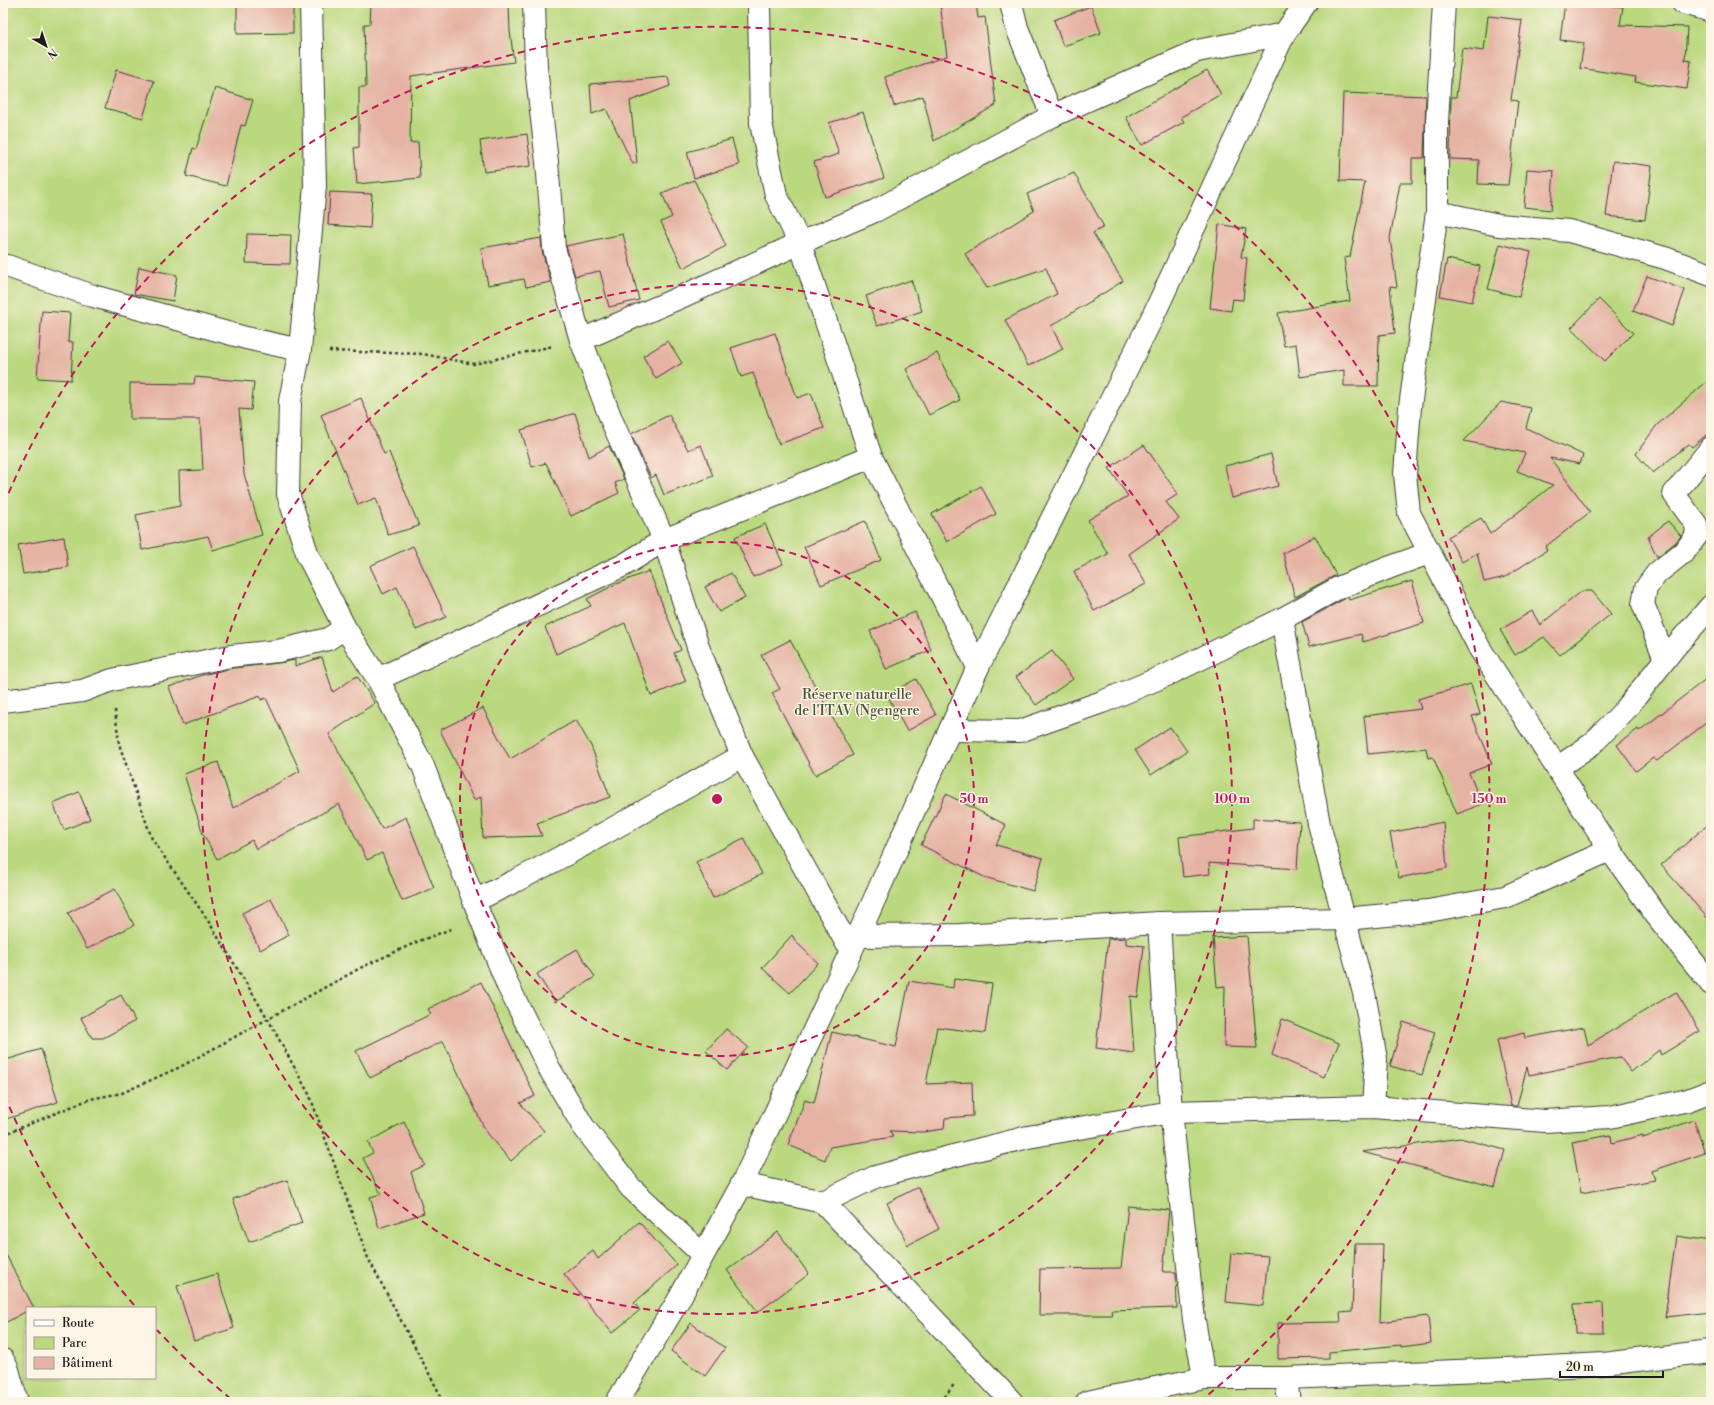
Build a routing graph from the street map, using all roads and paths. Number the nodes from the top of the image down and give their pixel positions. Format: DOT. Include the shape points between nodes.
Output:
graph roads {
  1 [pos="311,3"];
  2 [pos="534,3"];
  3 [pos="759,3"];
  4 [pos="1011,3"];
  5 [pos="1306,3"];
  6 [pos="1444,3"];
  7 [pos="1284,34"];
  8 [pos="1052,116"];
  9 [pos="1437,212"];
  10 [pos="800,242"];
  11 [pos="3,266"];
  12 [pos="1711,275"];
  13 [pos="581,340"];
  14 [pos="300,350"];
  15 [pos="1711,448"];
  16 [pos="871,457"];
  17 [pos="664,540"];
  18 [pos="1429,553"];
  19 [pos="1711,606"];
  20 [pos="1282,619"];
  21 [pos="345,628"];
  22 [pos="1665,659"];
  23 [pos="978,667"];
  24 [pos="378,679"];
  25 [pos="112,680"];
  26 [pos="3,701"];
  27 [pos="950,730"];
  28 [pos="742,756"];
  29 [pos="1557,768"];
  30 [pos="1610,850"];
  31 [pos="478,910"];
  32 [pos="1345,919"];
  33 [pos="1160,923"];
  34 [pos="854,943"];
  35 [pos="1709,978"];
  36 [pos="268,1018"];
  37 [pos="1711,1092"];
  38 [pos="1373,1107"];
  39 [pos="1171,1112"];
  40 [pos="3,1135"];
  41 [pos="742,1184"];
  42 [pos="823,1202"];
  43 [pos="703,1255"];
  44 [pos="1711,1350"];
  45 [pos="3,1360"];
  46 [pos="1204,1378"];
  47 [pos="1286,1378"];
  48 [pos="18,1402"];
  49 [pos="444,1402"];
  50 [pos="617,1402"];
  51 [pos="1012,1402"];
  52 [pos="1087,1402"];
  53 [pos="1289,1402"];
  1 -- 14 [label="street" via="315,186"];
  2 -- 13 [label="street" via="536,68 554,248"];
  3 -- 10 [label="street" via="761,123 776,195"];
  4 -- 8 [label="street" via="1017,28"];
  5 -- 7 [label="street"];
  6 -- 9 [label="street" via="1437,121"];
  7 -- 8 [label="street" via="1197,51"];
  7 -- 23 [label="street" via="1154,316"];
  8 -- 10 [label="street" via="875,211"];
  9 -- 12 [label="street" via="1499,225 1569,231 1665,258"];
  9 -- 18 [label="street" via="1410,407 1405,474 1409,513"];
  10 -- 13 [label="street"];
  10 -- 16 [label="street"];
  11 -- 14 [label="street" via="93,296 246,338"];
  13 -- 14 [label="path" via="474,364 423,354"];
  13 -- 17 [label="street" via="611,419"];
  14 -- 21 [label="street" via="290,401 288,494 308,556"];
  15 -- 22 [label="street" via="1674,494 1696,524 1697,535 1685,551 1656,573 1646,588 1643,604"];
  16 -- 17 [label="street"];
  16 -- 23 [label="street"];
  17 -- 24 [label="street" via="624,565"];
  17 -- 28 [label="street" via="698,647"];
  18 -- 20 [label="street" via="1338,588"];
  18 -- 29 [label="street" via="1480,650"];
  19 -- 22 [label="street"];
  20 -- 27 [label="street" via="1169,674 1102,702 1020,730"];
  20 -- 32 [label="street" via="1319,824"];
  21 -- 24 [label="street"];
  21 -- 25 [label="street" via="328,639 278,651 232,656"];
  22 -- 29 [label="street" via="1626,709 1592,744"];
  23 -- 27 [label="street"];
  24 -- 31 [label="street" via="423,766"];
  25 -- 26 [label="street" via="82,691"];
  25 -- 36 [label="path" via="119,744 152,839 207,919"];
  27 -- 34 [label="street"];
  28 -- 31 [label="street" via="503,887"];
  28 -- 34 [label="street"];
  29 -- 30 [label="street"];
  30 -- 32 [label="street" via="1505,897 1428,911"];
  30 -- 35 [label="street" via="1656,915"];
  31 -- 36 [label="path" via="420,941 364,966"];
  31 -- 43 [label="street" via="508,986 549,1068 583,1126 631,1188"];
  32 -- 33 [label="street"];
  32 -- 38 [label="street" via="1364,993 1376,1059"];
  33 -- 34 [label="street"];
  33 -- 39 [label="street"];
  34 -- 41 [label="street"];
  36 -- 40 [label="path" via="180,1067 122,1093 90,1099"];
  36 -- 49 [label="path" via="310,1096 368,1258"];
  37 -- 38 [label="street" via="1688,1100 1610,1117 1545,1121"];
  38 -- 39 [label="street"];
  39 -- 42 [label="street" via="1028,1137 945,1158 875,1177"];
  39 -- 46 [label="street" via="1194,1320"];
  41 -- 42 [label="street"];
  41 -- 43 [label="street"];
  42 -- 51 [label="street"];
  43 -- 50 [label="street"];
  44 -- 47 [label="street" via="1597,1364"];
  45 -- 48 [label="street"];
  46 -- 47 [label="street"];
  46 -- 52 [label="street"];
  47 -- 53 [label="street"];
}
